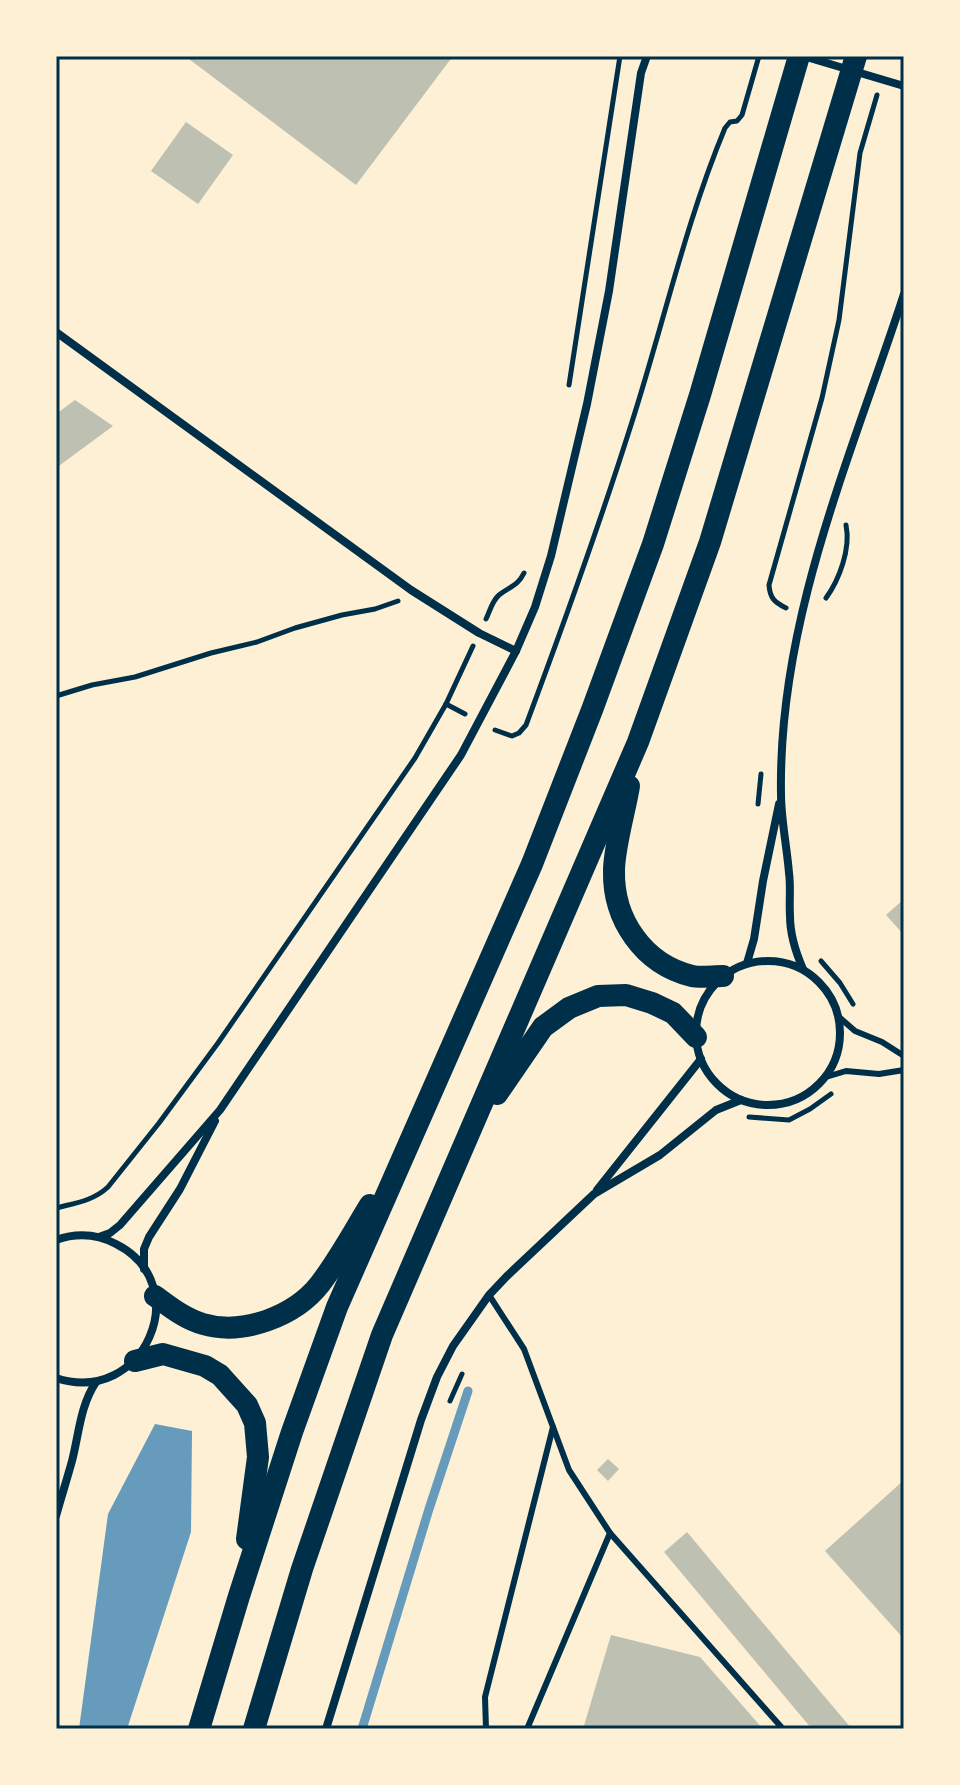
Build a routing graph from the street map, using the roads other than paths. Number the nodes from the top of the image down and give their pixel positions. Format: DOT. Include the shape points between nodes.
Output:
graph roads {
  1 [pos="647,56"];
  2 [pos="801,56"];
  3 [pos="856,56"];
  4 [pos="904,86"];
  5 [pos="904,294"];
  6 [pos="56,332"];
  7 [pos="516,651"];
  8 [pos="638,742"];
  9 [pos="781,796"];
  10 [pos="747,963"];
  11 [pos="803,969"];
  12 [pos="723,976"];
  13 [pos="839,1017"];
  14 [pos="698,1048"];
  15 [pos="904,1056"];
  16 [pos="904,1070"];
  17 [pos="826,1077"];
  18 [pos="741,1100"];
  19 [pos="220,1110"];
  20 [pos="469,1135"];
  21 [pos="408,1147"];
  22 [pos="594,1194"];
  23 [pos="99,1237"];
  24 [pos="56,1240"];
  25 [pos="144,1269"];
  26 [pos="489,1295"];
  27 [pos="155,1296"];
  28 [pos="135,1361"];
  29 [pos="56,1378"];
  30 [pos="96,1382"];
  31 [pos="553,1427"];
  32 [pos="56,1516"];
  33 [pos="610,1533"];
  34 [pos="239,1596"];
  35 [pos="199,1729"];
  36 [pos="254,1729"];
  37 [pos="326,1729"];
  38 [pos="486,1729"];
  39 [pos="527,1729"];
  40 [pos="783,1729"];
  1 -- 7 [label="street" via="587,404 551,556"];
  2 -- 4 [label="street"];
  2 -- 21 [label="highway" via="700,395 603,682 532,864"];
  3 -- 8 [label="highway" via="710,542"];
  5 -- 9 [label="street" via="801,613 783,737"];
  6 -- 7 [label="street" via="411,590"];
  7 -- 19 [label="street" via="439,788"];
  8 -- 12 [label="highway" via="614,867 619,908 647,953 693,976"];
  8 -- 20 [label="highway"];
  9 -- 10 [label="street"];
  9 -- 11 [label="street" via="790,918"];
  10 -- 11 [label="street" via="776,960"];
  10 -- 12 [label="street"];
  11 -- 13 [label="street" via="827,989"];
  12 -- 14 [label="street" via="699,1010"];
  13 -- 15 [label="lane"];
  13 -- 17 [label="street" via="839,1049"];
  14 -- 18 [label="street" via="716,1084"];
  14 -- 20 [label="highway" via="673,1013 626,995 598,996 543,1027"];
  14 -- 22 [label="street"];
  16 -- 17 [label="lane" via="846,1071"];
  17 -- 18 [label="street" via="787,1103"];
  18 -- 22 [label="street" via="716,1110 660,1155"];
  19 -- 23 [label="street" via="120,1225"];
  19 -- 25 [label="street" via="149,1237"];
  20 -- 36 [label="highway" via="382,1335"];
  21 -- 27 [label="highway" via="319,1285 275,1318 251,1326 204,1324"];
  21 -- 34 [label="highway" via="337,1307"];
  22 -- 26 [label="street"];
  23 -- 24 [label="street"];
  23 -- 25 [label="street" via="125,1248"];
  25 -- 27 [label="street"];
  26 -- 31 [label="lane" via="524,1349"];
  26 -- 37 [label="street" via="437,1377"];
  27 -- 28 [label="street" via="153,1331"];
  28 -- 30 [label="street"];
  28 -- 34 [label="highway" via="163,1354 205,1366 247,1405 255,1423 258,1457"];
  29 -- 30 [label="street"];
  30 -- 32 [label="street" via="87,1394"];
  31 -- 33 [label="lane" via="569,1470"];
  31 -- 38 [label="lane" via="485,1697"];
  33 -- 39 [label="lane"];
  33 -- 40 [label="lane"];
  34 -- 35 [label="highway"];
}
